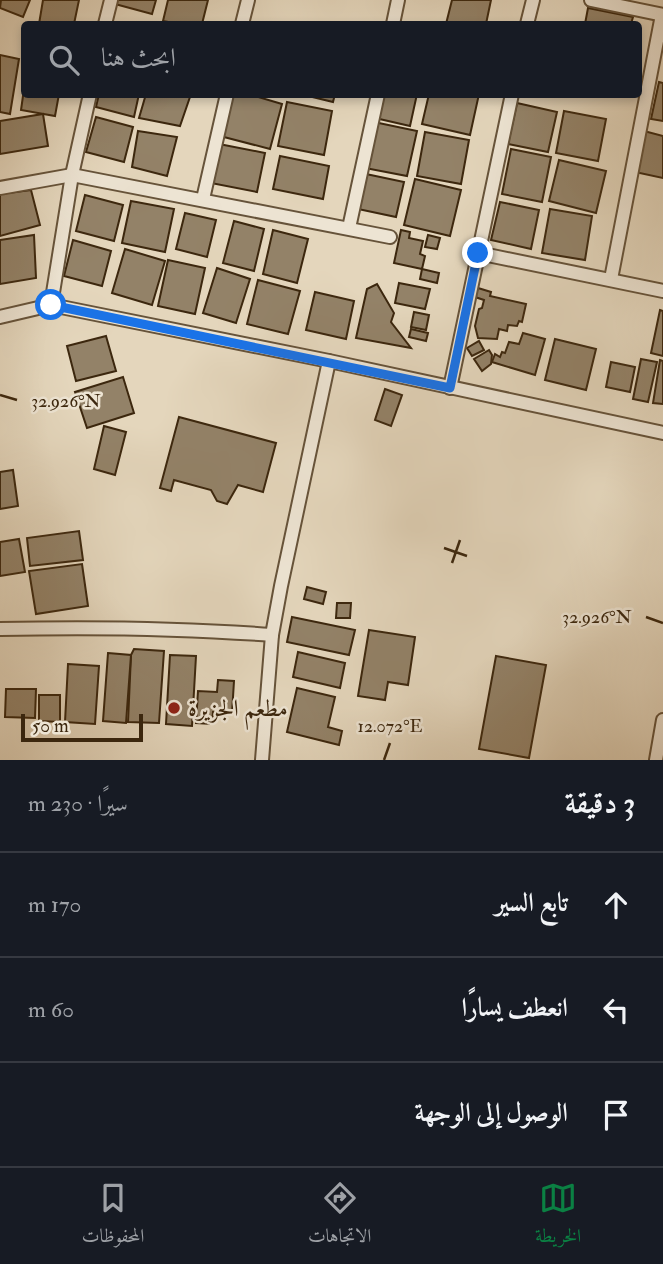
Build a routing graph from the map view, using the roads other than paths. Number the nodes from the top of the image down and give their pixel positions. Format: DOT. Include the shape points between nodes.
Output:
graph roads {
  1 [pos="111,0"];
  2 [pos="248,0"];
  3 [pos="398,0"];
  4 [pos="533,0"];
  5 [pos="591,0"];
  6 [pos="662,15"];
  7 [pos="106,21"];
  8 [pos="243,21"];
  9 [pos="394,21"];
  10 [pos="528,21"];
  11 [pos="89,98"];
  12 [pos="226,98"];
  13 [pos="377,98"];
  14 [pos="511,98"];
  15 [pos="72,175"];
  16 [pos="0,188"];
  17 [pos="203,199"];
  18 [pos="349,228"];
  19 [pos="390,237"];
  20 [pos="478,253"];
  21 [pos="611,279"];
  22 [pos="663,291"];
  23 [pos="51,305"];
  24 [pos="0,317"];
  25 [pos="329,361"];
  26 [pos="450,388"];
  27 [pos="663,433"];
  28 [pos="0,629"];
  29 [pos="272,635"];
  30 [pos="663,720"];
  31 [pos="262,760"];
  32 [pos="656,760"];
  1 -- 7 [label="street"];
  2 -- 8 [label="street"];
  3 -- 9 [label="street"];
  4 -- 10 [label="street"];
  5 -- 6 [label="street"];
  6 -- 21 [label="street"];
  11 -- 15 [label="street"];
  12 -- 17 [label="street"];
  13 -- 18 [label="street"];
  14 -- 20 [label="street"];
  15 -- 16 [label="street"];
  15 -- 17 [label="street"];
  15 -- 23 [label="street"];
  17 -- 18 [label="street"];
  18 -- 19 [label="street"];
  20 -- 21 [label="street"];
  20 -- 26 [label="street"];
  21 -- 22 [label="street"];
  23 -- 24 [label="street"];
  23 -- 25 [label="street"];
  25 -- 26 [label="street"];
  25 -- 29 [label="street"];
  26 -- 27 [label="street"];
  28 -- 29 [label="street" via="108,627"];
  29 -- 31 [label="street"];
  30 -- 32 [label="street"];
}
